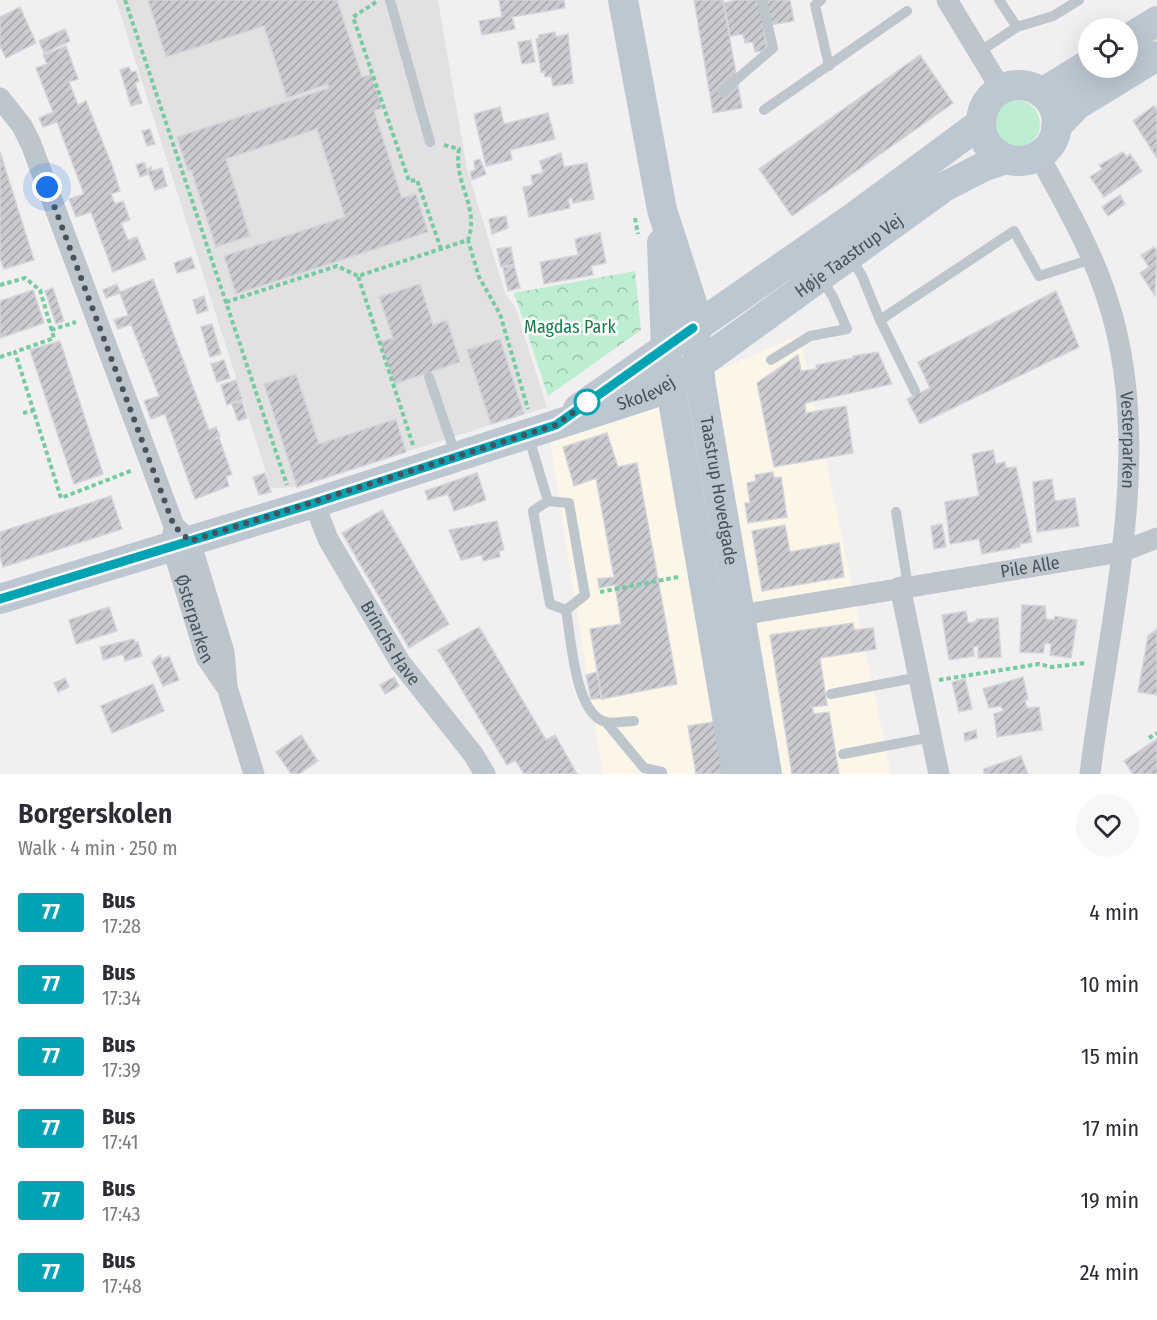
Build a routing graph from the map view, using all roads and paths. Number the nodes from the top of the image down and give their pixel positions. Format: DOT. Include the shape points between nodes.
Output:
graph roads {
  1 [pos="125,0"];
  2 [pos="380,0"];
  3 [pos="390,0"];
  4 [pos="624,0"];
  5 [pos="762,0"];
  6 [pos="822,0"];
  7 [pos="946,0"];
  8 [pos="999,0"];
  9 [pos="1079,0"];
  10 [pos="907,11"];
  11 [pos="1157,21"];
  12 [pos="1017,27"];
  13 [pos="1138,33"];
  14 [pos="979,52"];
  15 [pos="1157,56"];
  16 [pos="829,66"];
  17 [pos="1078,71"];
  18 [pos="1001,89"];
  19 [pos="722,92"];
  20 [pos="1042,93"];
  21 [pos="0,98"];
  22 [pos="764,110"];
  23 [pos="981,123"];
  24 [pos="1056,127"];
  25 [pos="430,142"];
  26 [pos="1039,156"];
  27 [pos="1006,159"];
  28 [pos="648,211"];
  29 [pos="468,240"];
  30 [pos="640,244"];
  31 [pos="441,249"];
  32 [pos="850,256"];
  33 [pos="1092,259"];
  34 [pos="358,276"];
  35 [pos="820,278"];
  36 [pos="0,285"];
  37 [pos="226,302"];
  38 [pos="880,320"];
  39 [pos="693,328"];
  40 [pos="666,348"];
  41 [pos="15,352"];
  42 [pos="0,357"];
  43 [pos="771,360"];
  44 [pos="698,366"];
  45 [pos="429,376"];
  46 [pos="670,383"];
  47 [pos="915,391"];
  48 [pos="33,411"];
  49 [pos="23,413"];
  50 [pos="540,430"];
  51 [pos="457,457"];
  52 [pos="150,464"];
  53 [pos="52,469"];
  54 [pos="421,469"];
  55 [pos="47,471"];
  56 [pos="548,501"];
  57 [pos="305,506"];
  58 [pos="896,512"];
  59 [pos="178,538"];
  60 [pos="1157,538"];
  61 [pos="1121,552"];
  62 [pos="702,572"];
  63 [pos="904,587"];
  64 [pos="585,595"];
  65 [pos="0,599"];
  66 [pos="566,610"];
  67 [pos="739,615"];
  68 [pos="710,620"];
  69 [pos="1105,660"];
  70 [pos="920,680"];
  71 [pos="831,694"];
  72 [pos="634,721"];
  73 [pos="606,722"];
  74 [pos="1157,733"];
  75 [pos="932,737"];
  76 [pos="1149,738"];
  77 [pos="843,754"];
  78 [pos="662,772"];
  79 [pos="254,774"];
  80 [pos="486,774"];
  81 [pos="737,774"];
  82 [pos="767,774"];
  83 [pos="939,774"];
  84 [pos="1090,774"];
  1 -- 37 [label="path"];
  2 -- 31 [label="path" via="352,17 409,181 417,180"];
  3 -- 25 [label="lane"];
  4 -- 28 [label="street, Taastrup Hovedgade"];
  5 -- 19 [label="lane" via="772,48"];
  6 -- 16 [label="lane" via="815,4"];
  7 -- 14 [label="street"];
  8 -- 12 [label="lane"];
  9 -- 12 [label="lane" via="1053,16"];
  10 -- 16 [label="lane"];
  11 -- 13 [label="street"];
  12 -- 14 [label="lane"];
  14 -- 18 [label="street"];
  15 -- 24 [label="street" via="1077,105"];
  16 -- 22 [label="lane"];
  17 -- 20 [label="street"];
  18 -- 20 [label="street" via="1019,85"];
  18 -- 23 [label="street" via="985,105"];
  20 -- 24 [label="street" via="1054,108"];
  21 -- 52 [label="street, Østerparken" via="31,144"];
  23 -- 27 [label="street" via="985,141"];
  23 -- 39 [label="street, Høje Taastrup Vej" via="863,211"];
  24 -- 26 [label="street" via="1052,142"];
  25 -- 29 [label="path" via="459,149 457,164 473,224"];
  26 -- 27 [label="street"];
  26 -- 33 [label="street, Vesterparken"];
  27 -- 32 [label="street, Høje Taastrup Vej" via="944,187"];
  28 -- 30 [label="path"];
  28 -- 39 [label="street, Taastrup Hovedgade" via="692,303"];
  28 -- 40 [label="street, Taastrup Hovedgade"];
  29 -- 31 [label="path"];
  29 -- 50 [label="path" via="479,277 500,315"];
  31 -- 34 [label="path"];
  32 -- 35 [label="street, Høje Taastrup Vej"];
  32 -- 38 [label="lane"];
  33 -- 38 [label="lane" via="1039,276 1014,231"];
  33 -- 61 [label="street, Vesterparken" via="1108,299 1122,357 1129,416 1130,471"];
  34 -- 37 [label="path" via="337,266"];
  34 -- 54 [label="path"];
  35 -- 43 [label="lane" via="847,329 810,336"];
  35 -- 44 [label="street, Høje Taastrup Vej"];
  36 -- 41 [label="path" via="25,278 40,290 54,338"];
  37 -- 57 [label="path"];
  38 -- 47 [label="lane"];
  39 -- 40 [label="street, Skolevej"];
  39 -- 44 [label="street, Taastrup Hovedgade"];
  40 -- 46 [label="street, Taastrup Hovedgade"];
  40 -- 50 [label="street, Skolevej"];
  41 -- 42 [label="path"];
  41 -- 48 [label="path"];
  44 -- 46 [label="street, Skolevej"];
  44 -- 67 [label="street, Taastrup Hovedgade"];
  45 -- 51 [label="lane"];
  46 -- 50 [label="street, Skolevej" via="642,398"];
  46 -- 62 [label="street, Taastrup Hovedgade"];
  48 -- 49 [label="path"];
  48 -- 53 [label="path"];
  50 -- 51 [label="street, Skolevej"];
  50 -- 56 [label="lane"];
  51 -- 54 [label="street, Skolevej"];
  52 -- 53 [label="path" via="61,498"];
  52 -- 59 [label="street, Østerparken"];
  53 -- 55 [label="path"];
  54 -- 57 [label="street, Skolevej"];
  56 -- 64 [label="lane" via="569,503"];
  56 -- 66 [label="lane" via="533,511 550,604"];
  57 -- 59 [label="street, Skolevej"];
  57 -- 80 [label="street, Brinchs Have" via="400,662"];
  58 -- 63 [label="lane"];
  59 -- 65 [label="street, Skolevej"];
  59 -- 79 [label="street, Østerparken" via="225,652 226,687"];
  60 -- 61 [label="street, Pile Alle"];
  61 -- 63 [label="street, Pile Alle"];
  61 -- 69 [label="street, Vesterparken"];
  62 -- 64 [label="path"];
  62 -- 68 [label="street, Taastrup Hovedgade"];
  63 -- 67 [label="street, Pile Alle"];
  63 -- 70 [label="street"];
  64 -- 66 [label="lane"];
  66 -- 73 [label="lane" via="582,700 592,715"];
  67 -- 68 [label="street, Pile Alle"];
  67 -- 82 [label="street, Taastrup Hovedgade"];
  68 -- 81 [label="street, Taastrup Hovedgade"];
  69 -- 70 [label="path" via="1052,667 1040,664"];
  69 -- 84 [label="street, Vesterparken"];
  70 -- 71 [label="lane"];
  70 -- 75 [label="street"];
  72 -- 73 [label="lane"];
  73 -- 78 [label="lane" via="644,768"];
  74 -- 76 [label="path"];
  75 -- 77 [label="lane"];
  75 -- 83 [label="street"];
}
